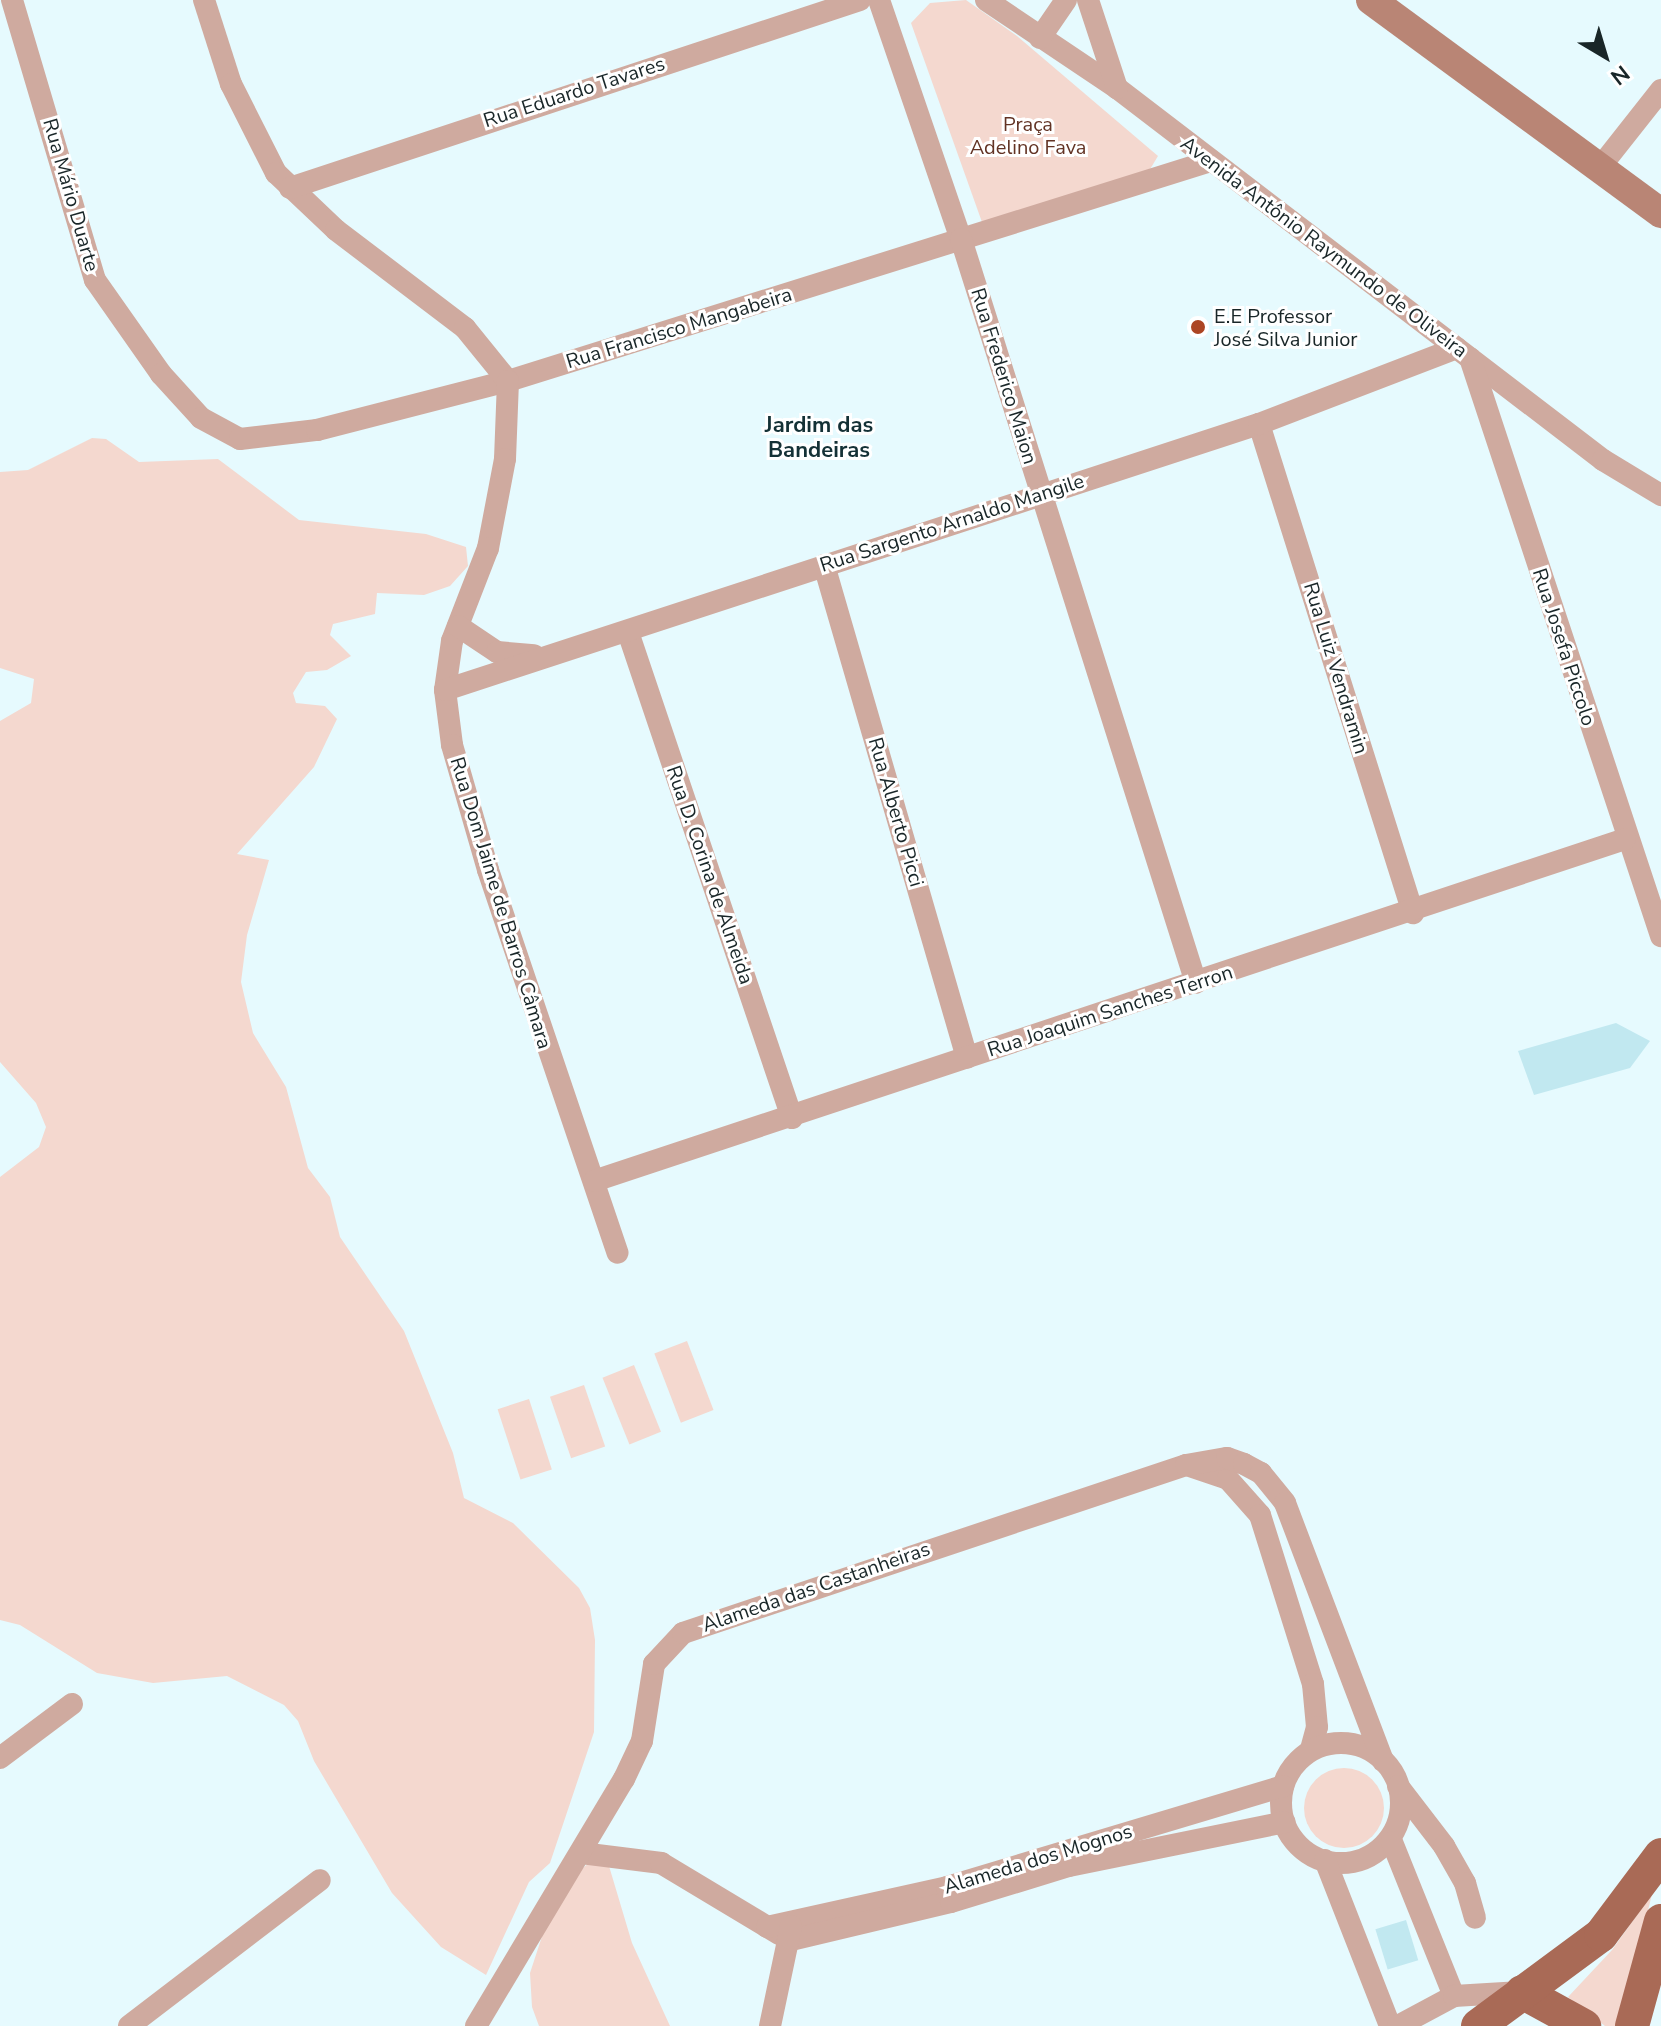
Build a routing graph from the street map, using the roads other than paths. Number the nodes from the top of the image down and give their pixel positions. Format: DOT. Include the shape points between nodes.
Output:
graph roads {
  1 [pos="12,0"];
  2 [pos="204,0"];
  3 [pos="860,0"];
  4 [pos="879,0"];
  5 [pos="986,0"];
  6 [pos="1066,0"];
  7 [pos="1088,0"];
  8 [pos="1371,0"];
  9 [pos="1040,38"];
  10 [pos="1117,88"];
  11 [pos="1661,90"];
  12 [pos="1211,161"];
  13 [pos="1601,166"];
  14 [pos="290,188"];
  15 [pos="1661,213"];
  16 [pos="961,239"];
  17 [pos="1464,353"];
  18 [pos="161,374"];
  19 [pos="508,381"];
  20 [pos="1259,424"];
  21 [pos="1040,493"];
  22 [pos="1661,495"];
  23 [pos="824,565"];
  24 [pos="458,626"];
  25 [pos="628,632"];
  26 [pos="551,654"];
  27 [pos="445,690"];
  28 [pos="1625,839"];
  29 [pos="1413,913"];
  30 [pos="1661,936"];
  31 [pos="1196,983"];
  32 [pos="967,1058"];
  33 [pos="792,1118"];
  34 [pos="594,1181"];
  35 [pos="618,1253"];
  36 [pos="1186,1465"];
  37 [pos="72,1704"];
  38 [pos="1311,1750"];
  39 [pos="0,1758"];
  40 [pos="1383,1761"];
  41 [pos="1397,1784"];
  42 [pos="1283,1786"];
  43 [pos="1285,1822"];
  44 [pos="1392,1842"];
  45 [pos="581,1853"];
  46 [pos="1661,1855"];
  47 [pos="1325,1860"];
  48 [pos="320,1880"];
  49 [pos="1475,1918"];
  50 [pos="1661,1921"];
  51 [pos="791,1931"];
  52 [pos="1522,1992"];
  53 [pos="1454,1996"];
  54 [pos="129,2026"];
  55 [pos="476,2026"];
  56 [pos="770,2026"];
  57 [pos="1390,2026"];
  58 [pos="1398,2026"];
  59 [pos="1478,2026"];
  60 [pos="1584,2026"];
  61 [pos="1632,2026"];
  1 -- 18 [label="street, Rua Mário Duarte" via="95,280"];
  2 -- 14 [label="street" via="252,133"];
  3 -- 14 [label="street, Rua Eduardo Tavares"];
  4 -- 16 [label="street, Rua Frederico Maion"];
  5 -- 9 [label="street, Avenida Antônio Raymundo de Oliveira"];
  6 -- 9 [label="street"];
  7 -- 10 [label="street"];
  8 -- 13 [label="main road"];
  9 -- 10 [label="street, Avenida Antônio Raymundo de Oliveira"];
  10 -- 12 [label="street, Avenida Antônio Raymundo de Oliveira"];
  11 -- 13 [label="street"];
  12 -- 16 [label="street, Rua Francisco Mangabeira"];
  12 -- 17 [label="street, Avenida Antônio Raymundo de Oliveira"];
  13 -- 15 [label="main road"];
  14 -- 19 [label="street" via="465,328"];
  16 -- 19 [label="street, Rua Francisco Mangabeira"];
  16 -- 21 [label="street, Rua Frederico Maion"];
  17 -- 20 [label="street, Rua Sargento Arnaldo Mangile"];
  17 -- 22 [label="street, Avenida Antônio Raymundo de Oliveira" via="1603,460"];
  17 -- 28 [label="street, Rua Josefa Piccolo"];
  18 -- 19 [label="street, Rua Francisco Mangabeira" via="201,418 240,439 317,430"];
  19 -- 24 [label="street, Rua Dom Jaime de Barros Câmara" via="505,459 488,548"];
  20 -- 21 [label="street, Rua Sargento Arnaldo Mangile"];
  20 -- 29 [label="street, Rua Luiz Vendramin"];
  21 -- 23 [label="street, Rua Sargento Arnaldo Mangile"];
  21 -- 31 [label="street, Rua Frederico Maion"];
  23 -- 25 [label="street, Rua Sargento Arnaldo Mangile"];
  23 -- 32 [label="street, Rua Alberto Picci"];
  24 -- 26 [label="street" via="497,652"];
  24 -- 27 [label="street, Rua Dom Jaime de Barros Câmara"];
  25 -- 26 [label="street, Rua Sargento Arnaldo Mangile"];
  25 -- 33 [label="street, Rua D. Corina de Almeida"];
  26 -- 27 [label="street, Rua Sargento Arnaldo Mangile"];
  27 -- 34 [label="street, Rua Dom Jaime de Barros Câmara" via="452,745 488,870"];
  28 -- 29 [label="street, Rua Joaquim Sanches Terron"];
  28 -- 30 [label="street, Rua Josefa Piccolo"];
  29 -- 31 [label="street, Rua Joaquim Sanches Terron"];
  31 -- 32 [label="street, Rua Joaquim Sanches Terron"];
  32 -- 33 [label="street, Rua Joaquim Sanches Terron"];
  33 -- 34 [label="street, Rua Joaquim Sanches Terron"];
  34 -- 35 [label="street, Rua Dom Jaime de Barros Câmara"];
  36 -- 38 [label="street" via="1228,1479 1260,1515 1313,1684 1317,1727"];
  36 -- 40 [label="street, Alameda das Castanheiras" via="1227,1458 1244,1464 1261,1473 1285,1503"];
  36 -- 45 [label="street, Alameda das Castanheiras" via="683,1633 654,1664 642,1741"];
  37 -- 39 [label="street"];
  38 -- 40 [label="street" via="1349,1742"];
  38 -- 42 [label="street" via="1293,1765"];
  40 -- 41 [label="street"];
  41 -- 44 [label="street" via="1401,1805"];
  41 -- 49 [label="street" via="1444,1846 1465,1883"];
  42 -- 43 [label="street" via="1280,1809"];
  42 -- 51 [label="street, Alameda dos Mognos"];
  43 -- 47 [label="street" via="1301,1845"];
  43 -- 51 [label="street, Alameda dos Mognos" via="1069,1866 951,1902"];
  44 -- 47 [label="street" via="1358,1861"];
  44 -- 53 [label="street"];
  45 -- 51 [label="street" via="661,1863 767,1927"];
  45 -- 55 [label="street, Alameda das Castanheiras"];
  46 -- 52 [label="main road" via="1601,1935"];
  47 -- 57 [label="street"];
  48 -- 54 [label="street"];
  50 -- 61 [label="main road"];
  51 -- 56 [label="street"];
  52 -- 53 [label="street"];
  52 -- 59 [label="main road"];
  52 -- 60 [label="main road"];
  53 -- 58 [label="street"];
}
